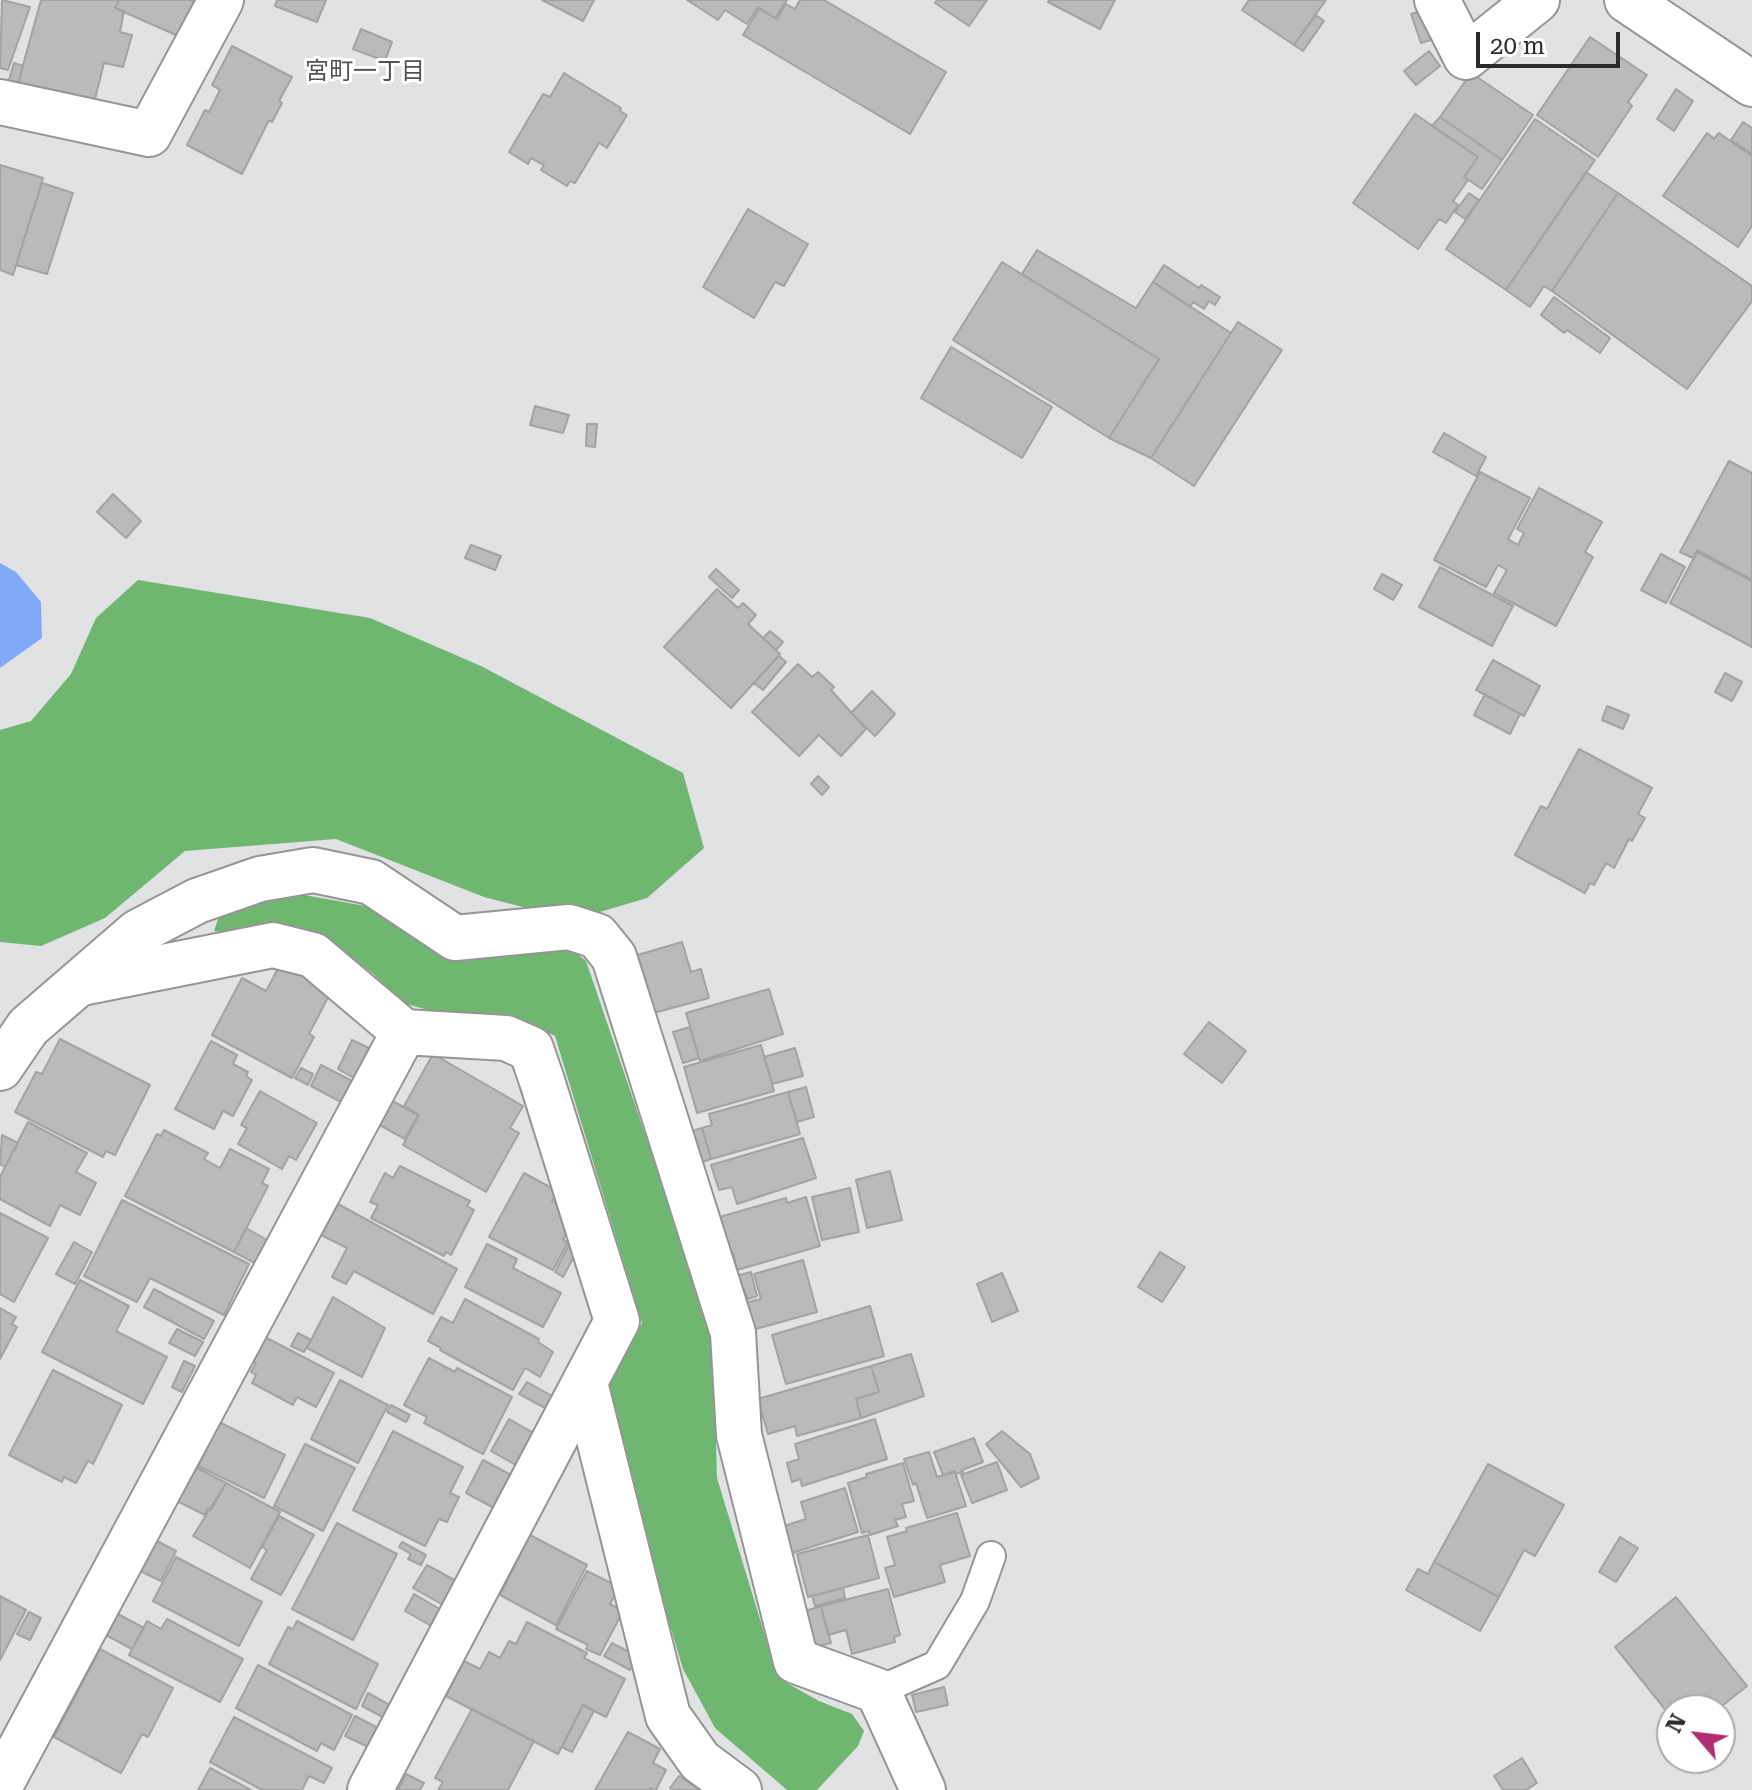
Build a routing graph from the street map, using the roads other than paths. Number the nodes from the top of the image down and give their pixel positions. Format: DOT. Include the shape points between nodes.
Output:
graph roads {
  1 [pos="221,0"];
  2 [pos="1437,0"];
  3 [pos="1537,0"];
  4 [pos="1627,0"];
  5 [pos="1752,84"];
  6 [pos="0,102"];
  7 [pos="75,984"];
  8 [pos="404,1032"];
  9 [pos="0,1068"];
  10 [pos="585,1383"];
  11 [pos="991,1556"];
  12 [pos="878,1691"];
  13 [pos="0,1786"];
  14 [pos="370,1790"];
  15 [pos="739,1790"];
  16 [pos="923,1790"];
  1 -- 6 [label="street" via="149,134"];
  2 -- 3 [label="street" via="1466,57"];
  4 -- 5 [label="street"];
  7 -- 8 [label="street" via="273,945 313,955"];
  7 -- 9 [label="street" via="28,1027"];
  7 -- 12 [label="street" via="138,932 197,901 260,879 313,870 371,882 455,938 569,927 597,936 614,957 733,1333 739,1435 796,1661"];
  8 -- 10 [label="street" via="506,1038 531,1049 617,1321"];
  8 -- 13 [label="street"];
  10 -- 14 [label="street"];
  10 -- 15 [label="street" via="668,1716 700,1761"];
  11 -- 12 [label="lane" via="975,1601 937,1665"];
  12 -- 16 [label="street"];
}
